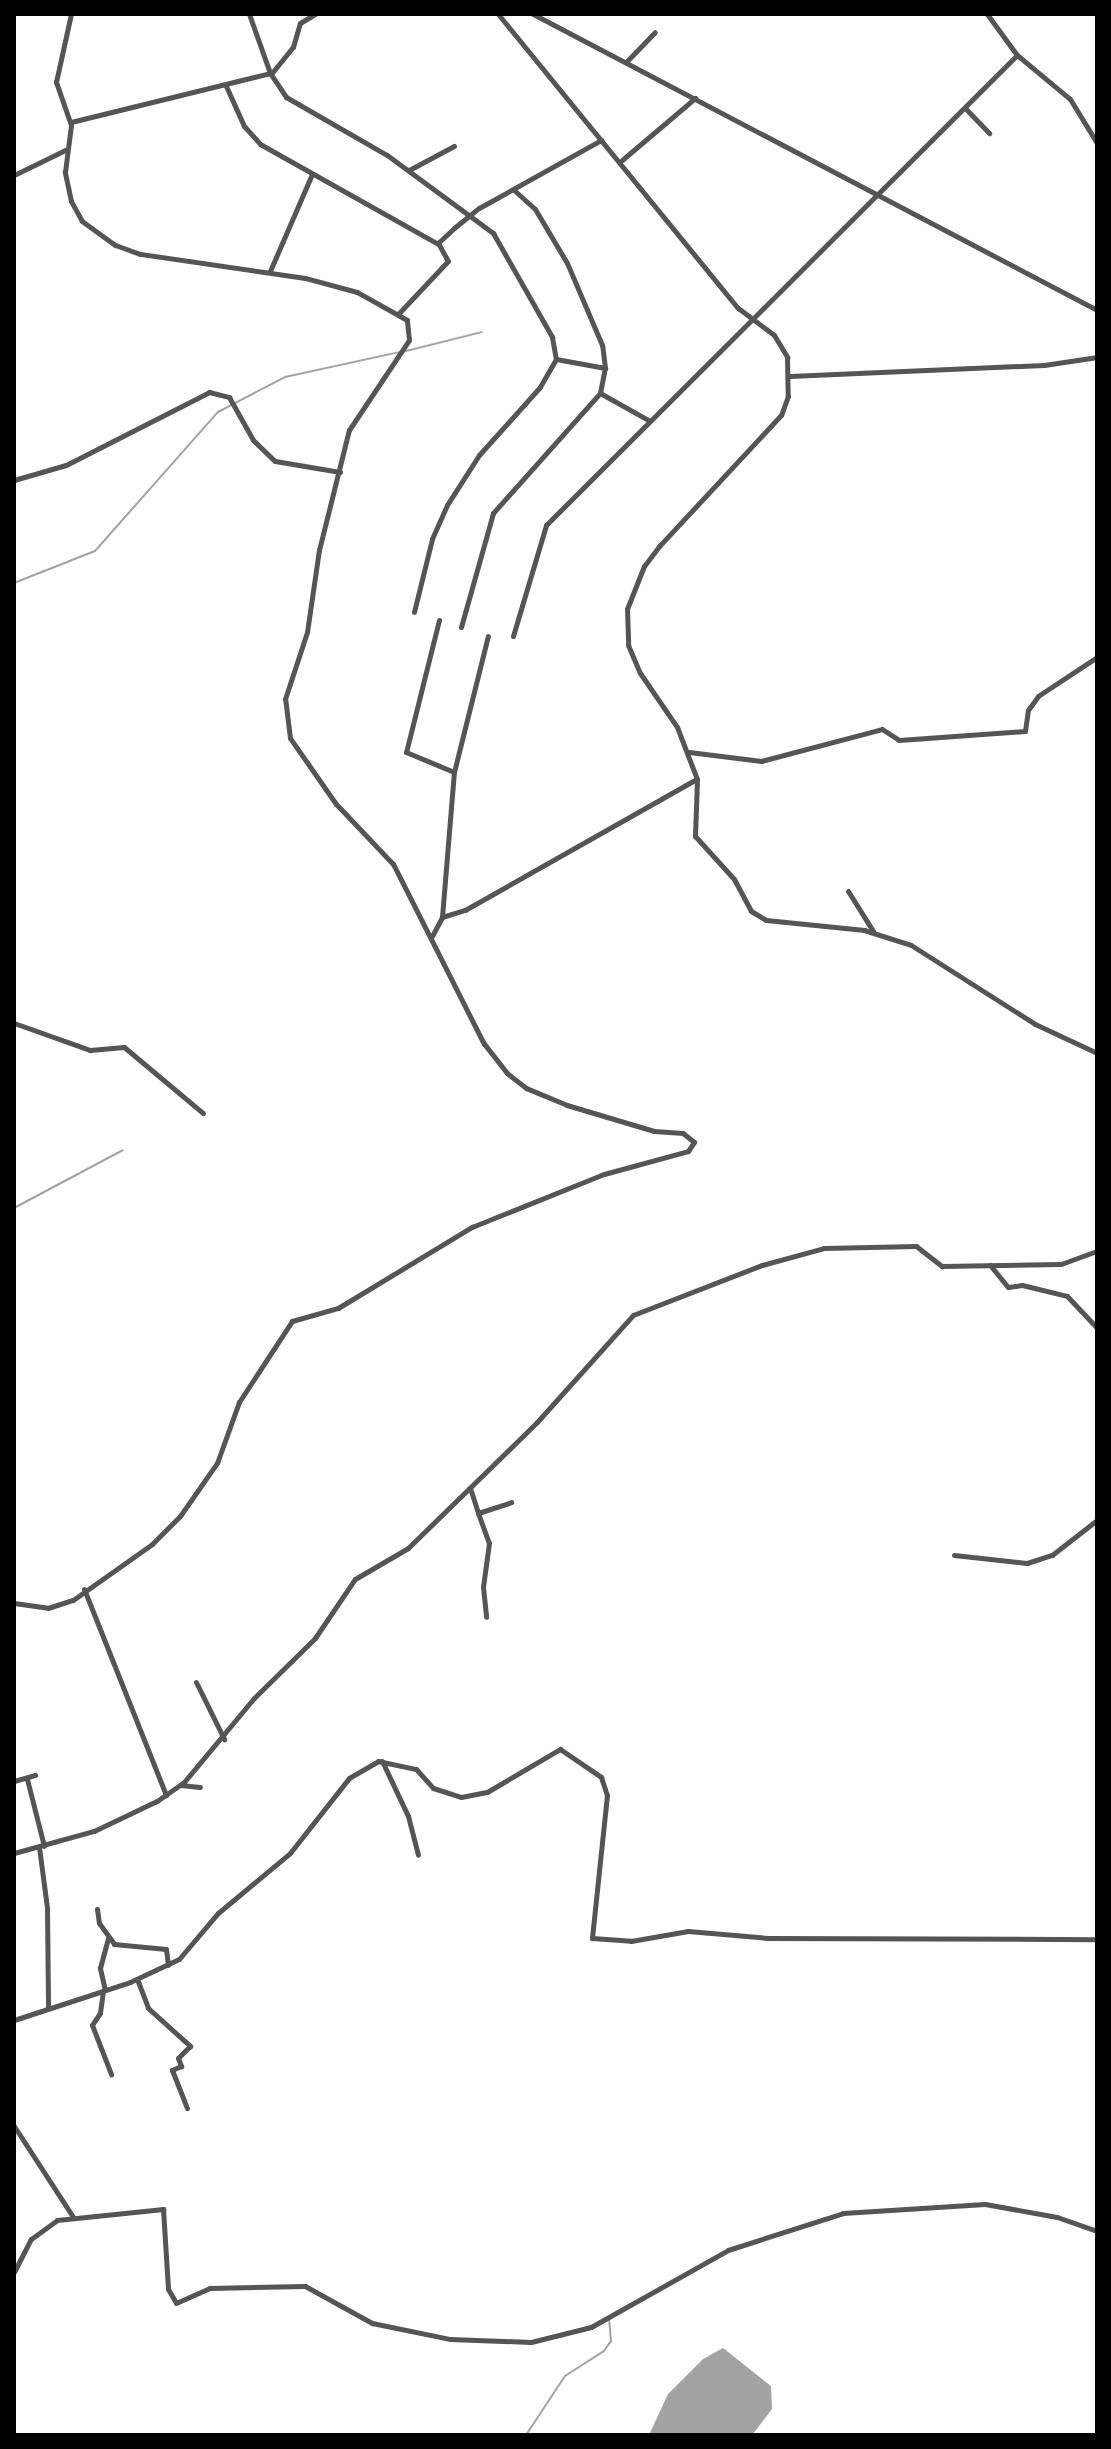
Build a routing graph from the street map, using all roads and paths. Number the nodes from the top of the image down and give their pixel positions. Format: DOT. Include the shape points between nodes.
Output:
graph roads {
  1 [pos="71,14"];
  2 [pos="249,14"];
  3 [pos="315,14"];
  4 [pos="498,14"];
  5 [pos="533,14"];
  6 [pos="987,14"];
  7 [pos="655,32"];
  8 [pos="1017,55"];
  9 [pos="626,62"];
  10 [pos="271,74"];
  11 [pos="226,86"];
  12 [pos="695,98"];
  13 [pos="965,108"];
  14 [pos="71,122"];
  15 [pos="989,133"];
  16 [pos="601,140"];
  17 [pos="1097,143"];
  18 [pos="454,146"];
  19 [pos="66,149"];
  20 [pos="622,160"];
  21 [pos="408,170"];
  22 [pos="312,174"];
  23 [pos="14,175"];
  24 [pos="514,190"];
  25 [pos="877,195"];
  26 [pos="469,215"];
  27 [pos="439,245"];
  28 [pos="270,271"];
  29 [pos="1097,310"];
  30 [pos="399,313"];
  31 [pos="753,317"];
  32 [pos="1097,357"];
  33 [pos="556,359"];
  34 [pos="605,368"];
  35 [pos="790,376"];
  36 [pos="600,393"];
  37 [pos="650,421"];
  38 [pos="340,472"];
  39 [pos="14,480"];
  40 [pos="414,612"];
  41 [pos="439,620"];
  42 [pos="461,627"];
  43 [pos="488,636"];
  44 [pos="513,636"];
  45 [pos="1097,657"];
  46 [pos="689,752"];
  47 [pos="454,772"];
  48 [pos="697,779"];
  49 [pos="848,891"];
  50 [pos="442,917"];
  51 [pos="873,932"];
  52 [pos="432,936"];
  53 [pos="14,1023"];
  54 [pos="1097,1053"];
  55 [pos="203,1113"];
  56 [pos="1097,1251"];
  57 [pos="990,1264"];
  58 [pos="1097,1328"];
  59 [pos="470,1487"];
  60 [pos="511,1502"];
  61 [pos="478,1513"];
  62 [pos="1097,1520"];
  63 [pos="954,1555"];
  64 [pos="84,1589"];
  65 [pos="14,1603"];
  66 [pos="486,1617"];
  67 [pos="196,1682"];
  68 [pos="224,1739"];
  69 [pos="382,1761"];
  70 [pos="35,1775"];
  71 [pos="27,1779"];
  72 [pos="14,1781"];
  73 [pos="180,1785"];
  74 [pos="200,1787"];
  75 [pos="166,1795"];
  76 [pos="42,1846"];
  77 [pos="14,1853"];
  78 [pos="418,1855"];
  79 [pos="97,1909"];
  80 [pos="108,1938"];
  81 [pos="1097,1939"];
  82 [pos="168,1966"];
  83 [pos="137,1979"];
  84 [pos="104,1991"];
  85 [pos="48,2008"];
  86 [pos="14,2020"];
  87 [pos="111,2074"];
  88 [pos="187,2108"];
  89 [pos="14,2126"];
  90 [pos="73,2217"];
  91 [pos="1097,2231"];
  92 [pos="14,2272"];
  1 -- 14 [label="street" via="56,82"];
  2 -- 10 [label="street"];
  3 -- 10 [label="street" via="300,23 293,47"];
  4 -- 16 [label="street"];
  5 -- 9 [label="street"];
  6 -- 8 [label="street"];
  7 -- 9 [label="street"];
  8 -- 13 [label="street"];
  8 -- 17 [label="street" via="1070,99"];
  9 -- 12 [label="street"];
  10 -- 11 [label="street"];
  10 -- 21 [label="street" via="286,97"];
  11 -- 14 [label="street"];
  11 -- 22 [label="street" via="252,138"];
  12 -- 20 [label="street"];
  12 -- 25 [label="street"];
  13 -- 15 [label="street"];
  13 -- 25 [label="street"];
  14 -- 19 [label="street"];
  16 -- 20 [label="street"];
  16 -- 24 [label="street"];
  18 -- 21 [label="street"];
  19 -- 23 [label="street"];
  19 -- 28 [label="street" via="71,201 82,221 115,245 140,254"];
  20 -- 31 [label="street" via="738,308"];
  21 -- 26 [label="street"];
  22 -- 27 [label="street"];
  22 -- 28 [label="street"];
  24 -- 26 [label="street"];
  24 -- 34 [label="street" via="535,209 567,263 602,345"];
  25 -- 29 [label="street"];
  25 -- 31 [label="street"];
  26 -- 27 [label="street"];
  26 -- 33 [label="street" via="497,238 552,337"];
  27 -- 30 [label="street" via="448,261"];
  28 -- 30 [label="street" via="357,292"];
  30 -- 38 [label="street" via="407,320 409,340 358,411"];
  31 -- 35 [label="street" via="782,344"];
  31 -- 37 [label="street"];
  32 -- 35 [label="street" via="1044,365"];
  33 -- 34 [label="street"];
  33 -- 40 [label="street" via="540,387 479,455 447,505 432,539"];
  34 -- 36 [label="street"];
  35 -- 46 [label="street" via="781,415 660,545 644,566 627,609 628,645 640,673"];
  36 -- 37 [label="street"];
  36 -- 42 [label="street" via="493,513"];
  37 -- 44 [label="street" via="546,525"];
  38 -- 39 [label="street" via="275,461 253,440 229,397 209,392 66,465"];
  38 -- 52 [label="street" via="319,550 307,632 285,699 285,726 336,804 393,864"];
  41 -- 47 [label="street" via="406,752"];
  43 -- 47 [label="street"];
  45 -- 46 [label="street" via="1038,696 1028,710 1025,731 899,740 882,729 761,761"];
  46 -- 48 [label="street"];
  47 -- 50 [label="street"];
  48 -- 50 [label="street" via="465,910"];
  48 -- 51 [label="street" via="695,836 734,879 751,911 766,920"];
  49 -- 51 [label="street"];
  50 -- 52 [label="street"];
  51 -- 54 [label="street" via="922,950 1035,1024"];
  52 -- 64 [label="street" via="489,1053 516,1082 599,1116 683,1133 693,1138 694,1147 604,1174 472,1227 338,1308 292,1321 235,1409 217,1463 180,1516 135,1558"];
  53 -- 55 [label="street" via="90,1050 124,1047"];
  56 -- 57 [label="street" via="1061,1264"];
  57 -- 58 [label="street" via="1008,1287 1022,1285 1067,1296"];
  57 -- 59 [label="street" via="942,1266 916,1246 824,1248 762,1265 638,1312"];
  59 -- 61 [label="street"];
  59 -- 68 [label="street" via="408,1548 355,1579 315,1638 254,1698"];
  60 -- 61 [label="street"];
  61 -- 66 [label="street" via="489,1543 483,1587"];
  62 -- 63 [label="street" via="1052,1555 1027,1563"];
  64 -- 65 [label="street" via="73,1600 48,1608"];
  64 -- 75 [label="street"];
  67 -- 68 [label="street"];
  68 -- 73 [label="street"];
  69 -- 78 [label="street" via="408,1816"];
  69 -- 81 [label="street" via="416,1769 433,1788 461,1797 487,1792 560,1749 601,1777 607,1795 592,1938 631,1941 688,1931 768,1938"];
  69 -- 82 [label="street" via="349,1778 290,1853 218,1913"];
  70 -- 71 [label="street"];
  71 -- 72 [label="street"];
  71 -- 76 [label="street"];
  73 -- 74 [label="street"];
  73 -- 75 [label="street"];
  75 -- 76 [label="street" via="94,1831"];
  76 -- 77 [label="street"];
  76 -- 85 [label="street"];
  79 -- 80 [label="street"];
  80 -- 82 [label="street" via="123,1946 166,1949"];
  80 -- 84 [label="street" via="100,1968"];
  82 -- 83 [label="street"];
  83 -- 84 [label="street"];
  83 -- 88 [label="street" via="148,2008 190,2046 178,2058 181,2066 172,2070"];
  84 -- 85 [label="street"];
  84 -- 87 [label="street" via="92,2025"];
  85 -- 86 [label="street"];
  89 -- 90 [label="street"];
  90 -- 91 [label="street" via="163,2209 168,2289 176,2303 210,2288 305,2286 372,2323 450,2339 531,2342 601,2323 728,2250 843,2213 985,2204"];
  90 -- 92 [label="street" via="57,2220 31,2239"];
}
